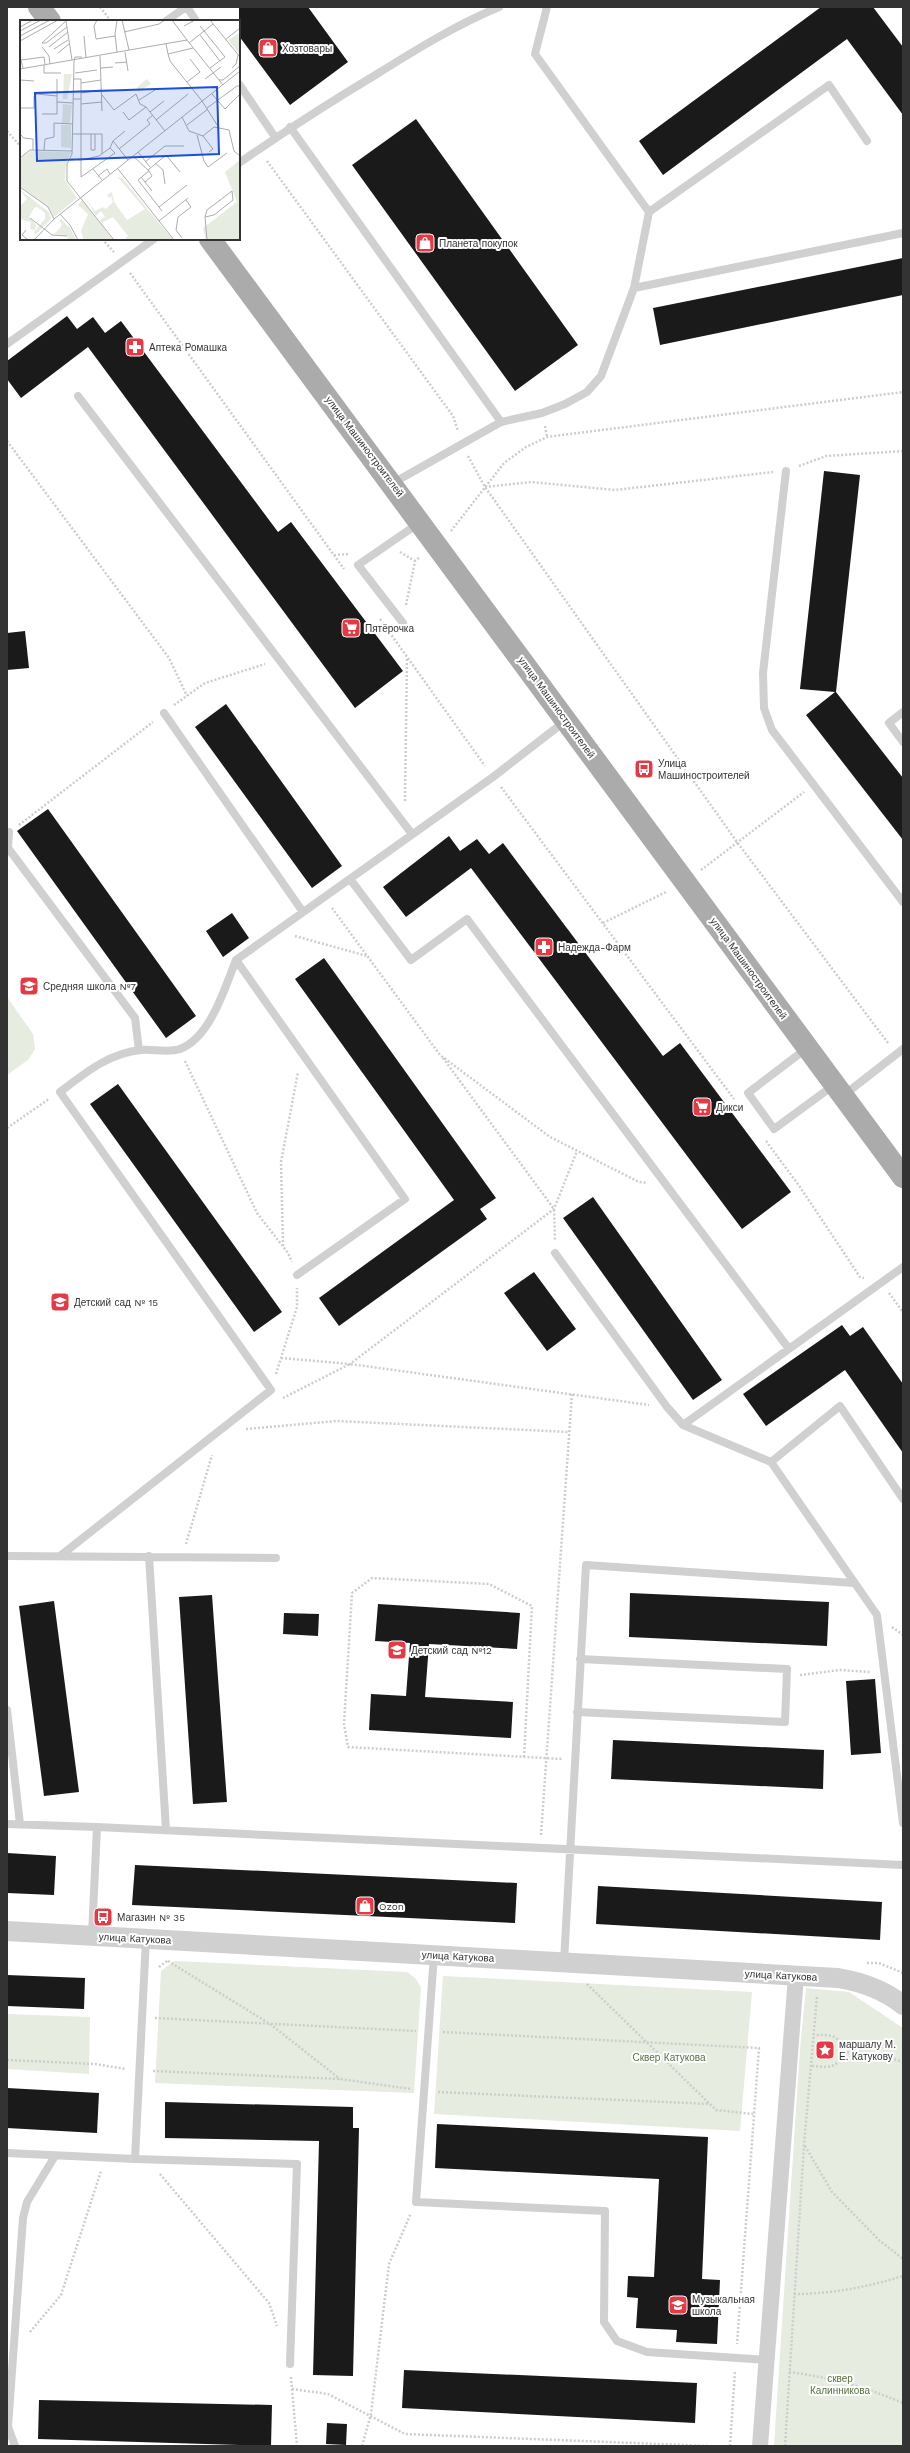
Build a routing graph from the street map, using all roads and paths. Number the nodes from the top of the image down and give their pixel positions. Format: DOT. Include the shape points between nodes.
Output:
graph roads {
  1 [pos="39,7"];
  2 [pos="100,7"];
  3 [pos="186,7"];
  4 [pos="499,7"];
  5 [pos="547,7"];
  6 [pos="49,20"];
  7 [pos="110,20"];
  8 [pos="167,20"];
  9 [pos="195,20"];
  10 [pos="240,85"];
  11 [pos="290,127"];
  12 [pos="7,131"];
  13 [pos="275,137"];
  14 [pos="867,141"];
  15 [pos="20,146"];
  16 [pos="258,150"];
  17 [pos="240,162"];
  18 [pos="649,212"];
  19 [pos="903,233"];
  20 [pos="153,240"];
  21 [pos="211,240"];
  22 [pos="634,288"];
  23 [pos="7,344"];
  24 [pos="903,392"];
  25 [pos="78,396"];
  26 [pos="501,422"];
  27 [pos="7,442"];
  28 [pos="463,445"];
  29 [pos="903,451"];
  30 [pos="786,471"];
  31 [pos="393,483"];
  32 [pos="485,487"];
  33 [pos="421,522"];
  34 [pos="436,543"];
  35 [pos="403,623"];
  36 [pos="399,645"];
  37 [pos="407,657"];
  38 [pos="279,660"];
  39 [pos="187,696"];
  40 [pos="903,712"];
  41 [pos="164,713"];
  42 [pos="567,720"];
  43 [pos="903,742"];
  44 [pos="814,785"];
  45 [pos="402,822"];
  46 [pos="9,832"];
  47 [pos="412,834"];
  48 [pos="737,842"];
  49 [pos="350,878"];
  50 [pos="686,882"];
  51 [pos="324,897"];
  52 [pos="903,902"];
  53 [pos="303,912"];
  54 [pos="603,923"];
  55 [pos="278,930"];
  56 [pos="368,956"];
  57 [pos="236,960"];
  58 [pos="808,1048"];
  59 [pos="180,1049"];
  60 [pos="139,1050"];
  61 [pos="900,1051"];
  62 [pos="301,1052"];
  63 [pos="440,1055"];
  64 [pos="839,1090"];
  65 [pos="60,1092"];
  66 [pos="7,1128"];
  67 [pos="577,1151"];
  68 [pos="900,1166"];
  69 [pos="669,1188"];
  70 [pos="554,1209"];
  71 [pos="283,1246"];
  72 [pos="555,1253"];
  73 [pos="903,1267"];
  74 [pos="297,1275"];
  75 [pos="788,1349"];
  76 [pos="281,1358"];
  77 [pos="350,1364"];
  78 [pos="271,1390"];
  79 [pos="572,1394"];
  80 [pos="281,1399"];
  81 [pos="667,1408"];
  82 [pos="683,1425"];
  83 [pos="218,1431"];
  84 [pos="569,1432"];
  85 [pos="771,1462"];
  86 [pos="903,1499"];
  87 [pos="7,1556"];
  88 [pos="60,1556"];
  89 [pos="149,1556"];
  90 [pos="183,1556"];
  91 [pos="276,1558"];
  92 [pos="854,1583"];
  93 [pos="580,1658"];
  94 [pos="884,1674"];
  95 [pos="786,1677"];
  96 [pos="7,1710"];
  97 [pos="577,1712"];
  98 [pos="524,1757"];
  99 [pos="546,1758"];
  100 [pos="574,1760"];
  101 [pos="903,1822"];
  102 [pos="7,1824"];
  103 [pos="20,1824"];
  104 [pos="97,1827"];
  105 [pos="166,1830"];
  106 [pos="540,1848"];
  107 [pos="569,1849"];
  108 [pos="903,1865"];
  109 [pos="7,1931"];
  110 [pos="92,1936"];
  111 [pos="146,1939"];
  112 [pos="434,1955"];
  113 [pos="167,1961"];
  114 [pos="568,1963"];
  115 [pos="796,1976"];
  116 [pos="819,1977"];
  117 [pos="902,2001"];
  118 [pos="152,2018"];
  119 [pos="270,2024"];
  120 [pos="428,2032"];
  121 [pos="814,2035"];
  122 [pos="647,2042"];
  123 [pos="843,2052"];
  124 [pos="7,2060"];
  125 [pos="903,2062"];
  126 [pos="812,2066"];
  127 [pos="140,2071"];
  128 [pos="340,2079"];
  129 [pos="753,2114"];
  130 [pos="804,2145"];
  131 [pos="7,2153"];
  132 [pos="54,2156"];
  133 [pos="106,2158"];
  134 [pos="135,2159"];
  135 [pos="147,2159"];
  136 [pos="416,2202"];
  137 [pos="903,2259"];
  138 [pos="903,2276"];
  139 [pos="794,2294"];
  140 [pos="268,2303"];
  141 [pos="14,2351"];
  142 [pos="736,2358"];
  143 [pos="766,2360"];
  144 [pos="290,2364"];
  145 [pos="789,2372"];
  146 [pos="292,2389"];
  147 [pos="903,2403"];
  148 [pos="371,2414"];
  149 [pos="15,2446"];
  150 [pos="297,2446"];
  151 [pos="362,2446"];
  152 [pos="709,2446"];
  153 [pos="730,2446"];
  154 [pos="760,2446"];
  155 [pos="785,2446"];
  1 -- 6 [label="main road"];
  2 -- 7 [label="path"];
  3 -- 8 [label="lane"];
  3 -- 9 [label="lane"];
  4 -- 11 [label="lane" via="472,18 429,42"];
  5 -- 18 [label="lane" via="535,54"];
  10 -- 13 [label="lane"];
  11 -- 13 [label="lane"];
  11 -- 26 [label="lane"];
  12 -- 15 [label="path"];
  13 -- 16 [label="lane"];
  14 -- 18 [label="lane" via="829,85"];
  16 -- 17 [label="lane"];
  16 -- 28 [label="path" via="453,416"];
  18 -- 22 [label="lane"];
  19 -- 22 [label="lane"];
  20 -- 23 [label="lane"];
  21 -- 31 [label="main road, улица Машиностроителей"];
  22 -- 26 [label="lane" via="601,376 587,392 542,413"];
  24 -- 32 [label="path" via="547,437 526,447 504,463"];
  25 -- 38 [label="lane"];
  26 -- 28 [label="lane"];
  27 -- 39 [label="path" via="170,658"];
  28 -- 31 [label="lane"];
  28 -- 32 [label="path"];
  29 -- 30 [label="path" via="826,456"];
  30 -- 32 [label="path" via="615,490 531,482"];
  30 -- 44 [label="lane" via="763,673 764,708 772,730"];
  31 -- 33 [label="main road, улица Машиностроителей"];
  32 -- 34 [label="path" via="455,527"];
  32 -- 48 [label="path"];
  33 -- 34 [label="main road, улица Машиностроителей"];
  33 -- 35 [label="lane" via="358,565"];
  34 -- 35 [label="path" via="415,561"];
  34 -- 42 [label="main road, улица Машиностроителей"];
  35 -- 36 [label="path"];
  37 -- 45 [label="path" via="406,798"];
  38 -- 39 [label="path" via="205,683"];
  38 -- 45 [label="lane"];
  39 -- 41 [label="path"];
  40 -- 43 [label="lane" via="889,723"];
  41 -- 46 [label="path"];
  41 -- 53 [label="lane"];
  42 -- 47 [label="lane"];
  42 -- 50 [label="main road, улица Машиностроителей"];
  44 -- 48 [label="path"];
  44 -- 52 [label="lane"];
  45 -- 47 [label="lane"];
  46 -- 60 [label="lane" via="8,848 135,1018"];
  47 -- 49 [label="lane"];
  48 -- 50 [label="path"];
  48 -- 61 [label="path"];
  49 -- 51 [label="lane"];
  49 -- 69 [label="lane" via="411,960 467,919"];
  50 -- 54 [label="path"];
  50 -- 58 [label="main road, улица Машиностроителей"];
  51 -- 53 [label="lane"];
  51 -- 56 [label="path"];
  53 -- 55 [label="lane"];
  55 -- 56 [label="path"];
  55 -- 57 [label="lane"];
  56 -- 63 [label="path"];
  57 -- 59 [label="lane" via="218,1006 204,1030"];
  57 -- 62 [label="lane"];
  58 -- 64 [label="main road, улица Машиностроителей"];
  58 -- 64 [label="lane" via="748,1093 774,1129"];
  59 -- 60 [label="lane"];
  59 -- 71 [label="path" via="258,1213"];
  60 -- 65 [label="lane" via="102,1061"];
  61 -- 64 [label="lane"];
  62 -- 71 [label="path" via="281,1162"];
  62 -- 74 [label="lane" via="405,1199"];
  63 -- 67 [label="path" via="550,1137"];
  63 -- 70 [label="path"];
  64 -- 68 [label="main road, улица Машиностроителей"];
  65 -- 66 [label="path"];
  65 -- 78 [label="lane"];
  67 -- 69 [label="path" via="639,1182"];
  67 -- 70 [label="path"];
  69 -- 75 [label="lane"];
  70 -- 72 [label="path"];
  70 -- 77 [label="path"];
  71 -- 74 [label="path"];
  72 -- 81 [label="lane"];
  73 -- 75 [label="lane"];
  74 -- 76 [label="path" via="297,1306"];
  75 -- 82 [label="lane"];
  76 -- 77 [label="path"];
  76 -- 78 [label="path"];
  77 -- 79 [label="path"];
  77 -- 80 [label="path"];
  78 -- 83 [label="lane"];
  79 -- 81 [label="path"];
  79 -- 84 [label="path"];
  81 -- 82 [label="lane"];
  82 -- 85 [label="lane"];
  83 -- 84 [label="path" via="337,1421"];
  83 -- 88 [label="lane"];
  83 -- 90 [label="path"];
  84 -- 99 [label="path"];
  85 -- 86 [label="lane" via="840,1406"];
  85 -- 92 [label="lane"];
  87 -- 88 [label="lane"];
  88 -- 89 [label="lane"];
  89 -- 90 [label="lane"];
  89 -- 105 [label="lane"];
  90 -- 91 [label="lane"];
  92 -- 93 [label="lane" via="586,1565"];
  92 -- 94 [label="lane" via="877,1615"];
  93 -- 95 [label="lane" via="787,1669"];
  93 -- 97 [label="lane"];
  94 -- 95 [label="path" via="840,1670"];
  94 -- 101 [label="lane"];
  95 -- 97 [label="lane" via="785,1722"];
  96 -- 103 [label="lane"];
  97 -- 100 [label="lane"];
  98 -- 98 [label="path" via="348,1747 344,1724 352,1592 372,1578 489,1584 532,1606"];
  98 -- 99 [label="path"];
  99 -- 100 [label="path"];
  99 -- 106 [label="path"];
  100 -- 107 [label="lane"];
  102 -- 103 [label="lane"];
  103 -- 104 [label="lane"];
  104 -- 105 [label="lane"];
  104 -- 110 [label="lane"];
  105 -- 106 [label="lane"];
  106 -- 107 [label="lane"];
  107 -- 108 [label="lane"];
  107 -- 114 [label="lane"];
  109 -- 110 [label="street, улица Катукова"];
  110 -- 111 [label="street, улица Катукова"];
  111 -- 112 [label="street, улица Катукова"];
  111 -- 127 [label="lane"];
  112 -- 114 [label="street, улица Катукова"];
  112 -- 120 [label="lane"];
  113 -- 119 [label="path"];
  114 -- 115 [label="street, улица Катукова"];
  114 -- 122 [label="path" via="584,1982"];
  115 -- 116 [label="street, улица Катукова"];
  115 -- 143 [label="street"];
  116 -- 117 [label="street, улица Катукова" via="859,1982"];
  116 -- 121 [label="path"];
  118 -- 119 [label="path"];
  119 -- 120 [label="path"];
  119 -- 128 [label="path"];
  120 -- 122 [label="path"];
  120 -- 136 [label="lane"];
  121 -- 123 [label="path" via="835,2038"];
  121 -- 126 [label="path"];
  122 -- 129 [label="path" via="716,2110"];
  122 -- 129 [label="path" via="759,2048"];
  123 -- 125 [label="path" via="877,2054"];
  123 -- 126 [label="path" via="840,2062 831,2066"];
  124 -- 127 [label="path" via="95,2064"];
  126 -- 130 [label="path"];
  127 -- 134 [label="lane"];
  129 -- 142 [label="path"];
  130 -- 137 [label="path" via="832,2192 879,2240"];
  130 -- 139 [label="path"];
  131 -- 132 [label="lane"];
  132 -- 133 [label="lane"];
  132 -- 141 [label="lane" via="27,2202 23,2218"];
  133 -- 134 [label="lane"];
  133 -- 141 [label="path" via="94,2187 60,2295"];
  134 -- 135 [label="lane"];
  135 -- 140 [label="path"];
  135 -- 144 [label="lane" via="297,2164"];
  136 -- 142 [label="lane" via="605,2211 604,2322 617,2341 647,2352"];
  136 -- 148 [label="path" via="389,2264"];
  138 -- 139 [label="path" via="826,2294"];
  139 -- 145 [label="path"];
  141 -- 149 [label="lane" via="8,2427"];
  142 -- 143 [label="lane"];
  142 -- 153 [label="path"];
  143 -- 154 [label="street"];
  144 -- 146 [label="path"];
  145 -- 147 [label="path" via="862,2386"];
  145 -- 155 [label="path"];
  146 -- 148 [label="path" via="328,2394"];
  146 -- 150 [label="path"];
  148 -- 151 [label="path"];
  148 -- 152 [label="path" via="405,2434"];
}
